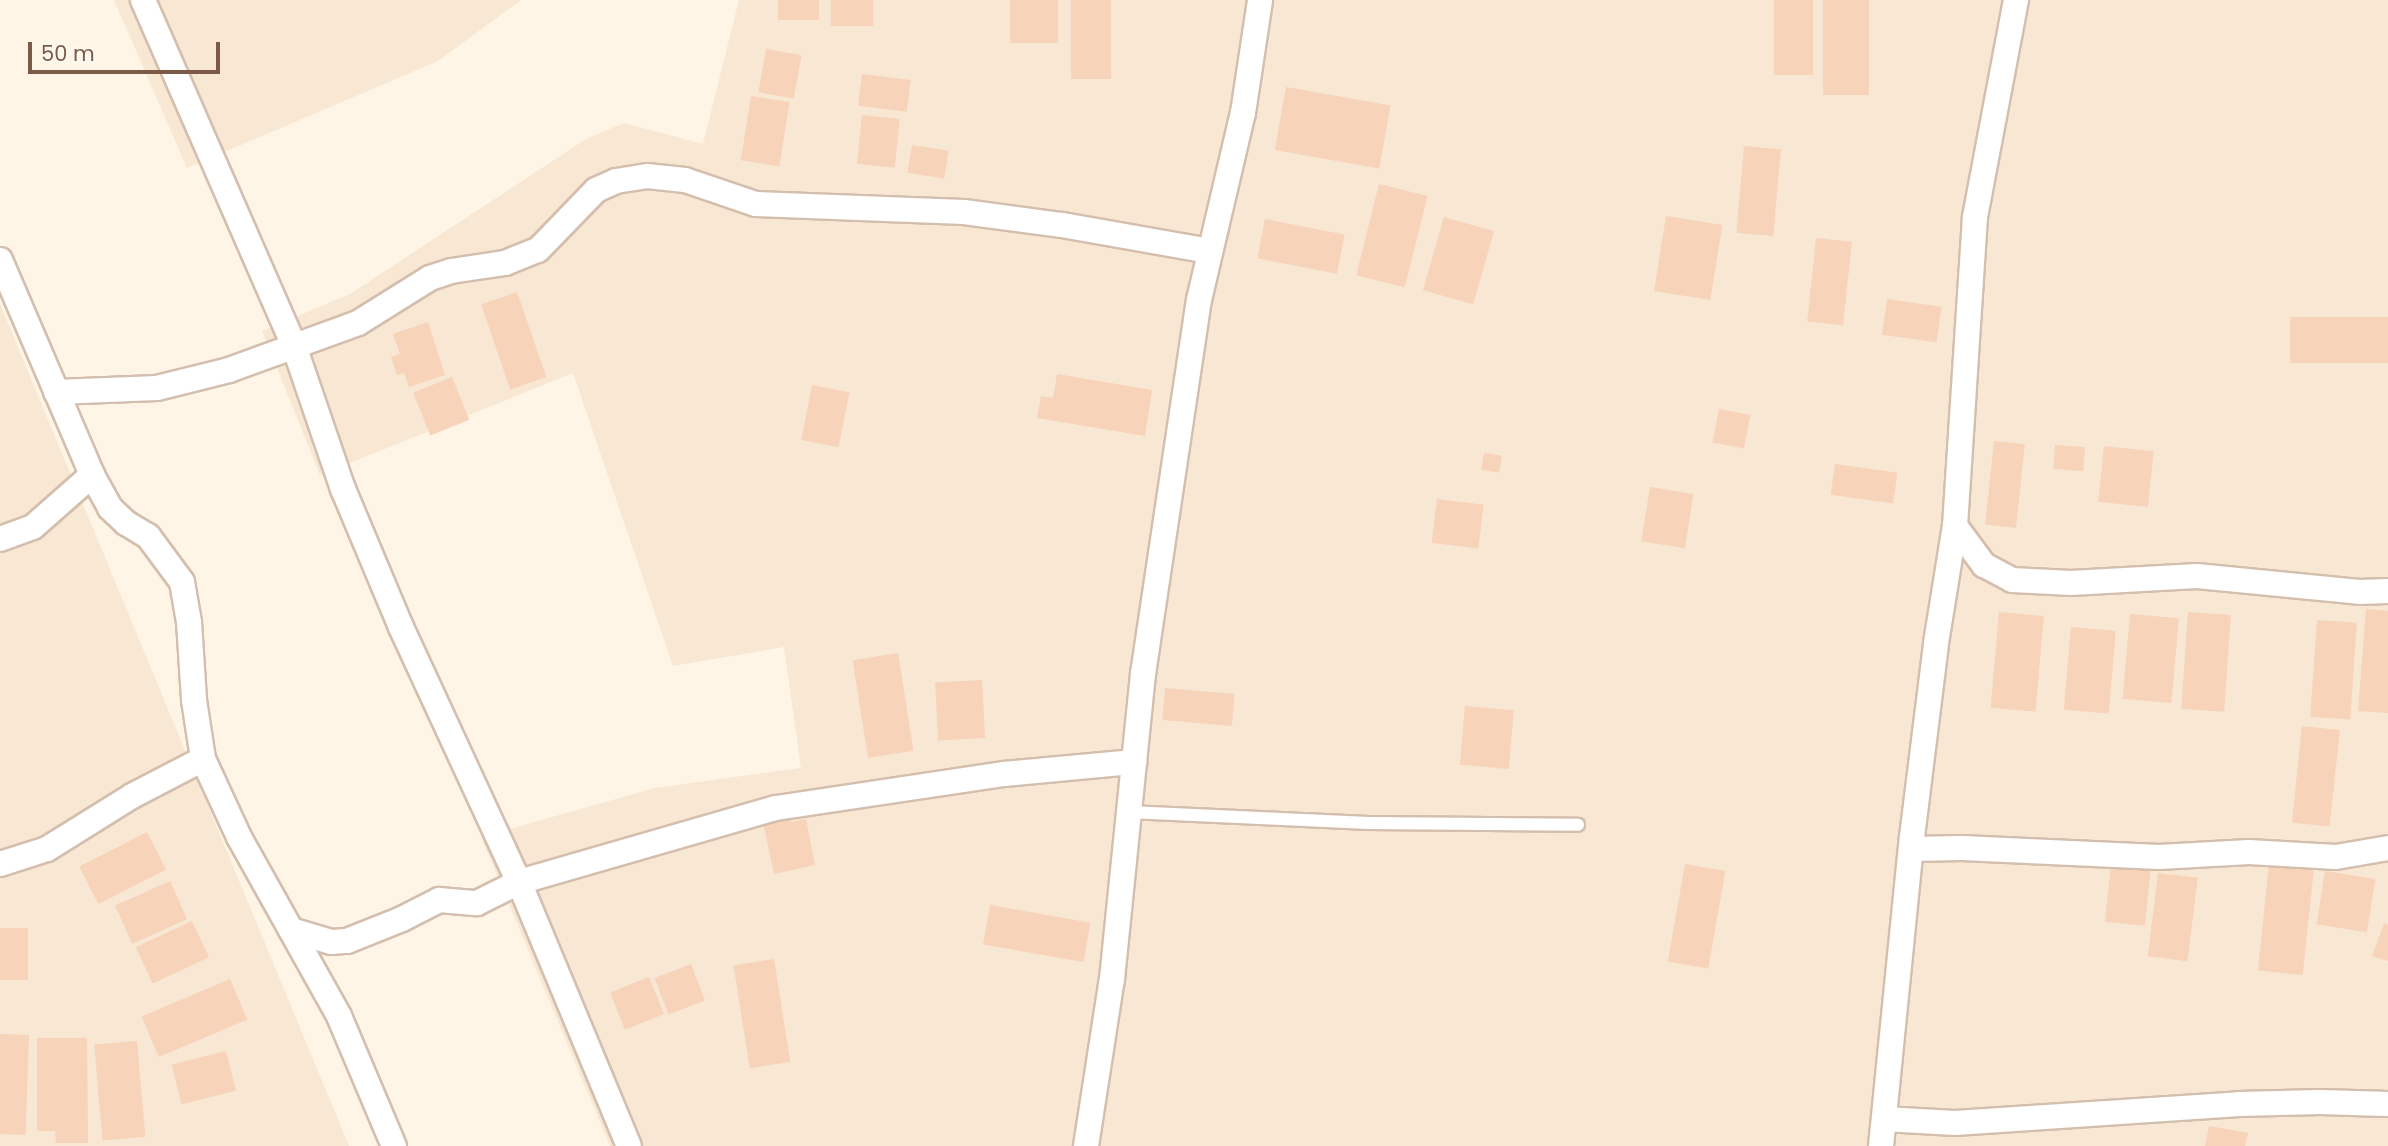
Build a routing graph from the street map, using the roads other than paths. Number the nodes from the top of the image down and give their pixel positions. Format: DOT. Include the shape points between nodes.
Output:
graph roads {
  1 [pos="143,0"];
  2 [pos="1260,0"];
  3 [pos="2016,0"];
  4 [pos="1210,251"];
  5 [pos="0,260"];
  6 [pos="294,346"];
  7 [pos="56,392"];
  8 [pos="92,475"];
  9 [pos="1955,526"];
  10 [pos="0,539"];
  11 [pos="2388,591"];
  12 [pos="204,759"];
  13 [pos="1134,762"];
  14 [pos="1129,812"];
  15 [pos="1578,825"];
  16 [pos="2388,848"];
  17 [pos="1911,849"];
  18 [pos="0,864"];
  19 [pos="519,881"];
  20 [pos="291,930"];
  21 [pos="2388,1104"];
  22 [pos="1884,1119"];
  23 [pos="394,1146"];
  24 [pos="629,1146"];
  25 [pos="1086,1146"];
  26 [pos="1881,1146"];
  1 -- 6 [label="street"];
  2 -- 4 [label="street" via="1243,113"];
  3 -- 9 [label="street" via="1975,217"];
  4 -- 6 [label="street" via="964,212 756,204 685,180 647,176 596,190 538,250 505,263 430,278 358,323"];
  4 -- 13 [label="street" via="1143,674"];
  5 -- 7 [label="street"];
  6 -- 7 [label="street" via="229,370 157,388"];
  6 -- 19 [label="street" via="343,489"];
  7 -- 8 [label="street"];
  8 -- 10 [label="street" via="33,527"];
  8 -- 12 [label="street" via="110,508 148,536 182,582"];
  9 -- 11 [label="street" via="1984,565 2012,580 2071,583 2197,576"];
  9 -- 17 [label="street"];
  12 -- 18 [label="street" via="132,796 47,849"];
  12 -- 20 [label="street" via="239,836"];
  13 -- 14 [label="street"];
  13 -- 19 [label="street" via="1004,774 776,808"];
  14 -- 15 [label="lane" via="1368,823"];
  14 -- 25 [label="street" via="1112,979"];
  16 -- 17 [label="street" via="2336,857"];
  17 -- 22 [label="street"];
  19 -- 20 [label="street" via="477,903 439,900 347,940 331,942"];
  19 -- 24 [label="street"];
  20 -- 23 [label="street" via="339,1016"];
  21 -- 22 [label="street" via="2239,1104 1955,1123"];
  22 -- 26 [label="street"];
}
